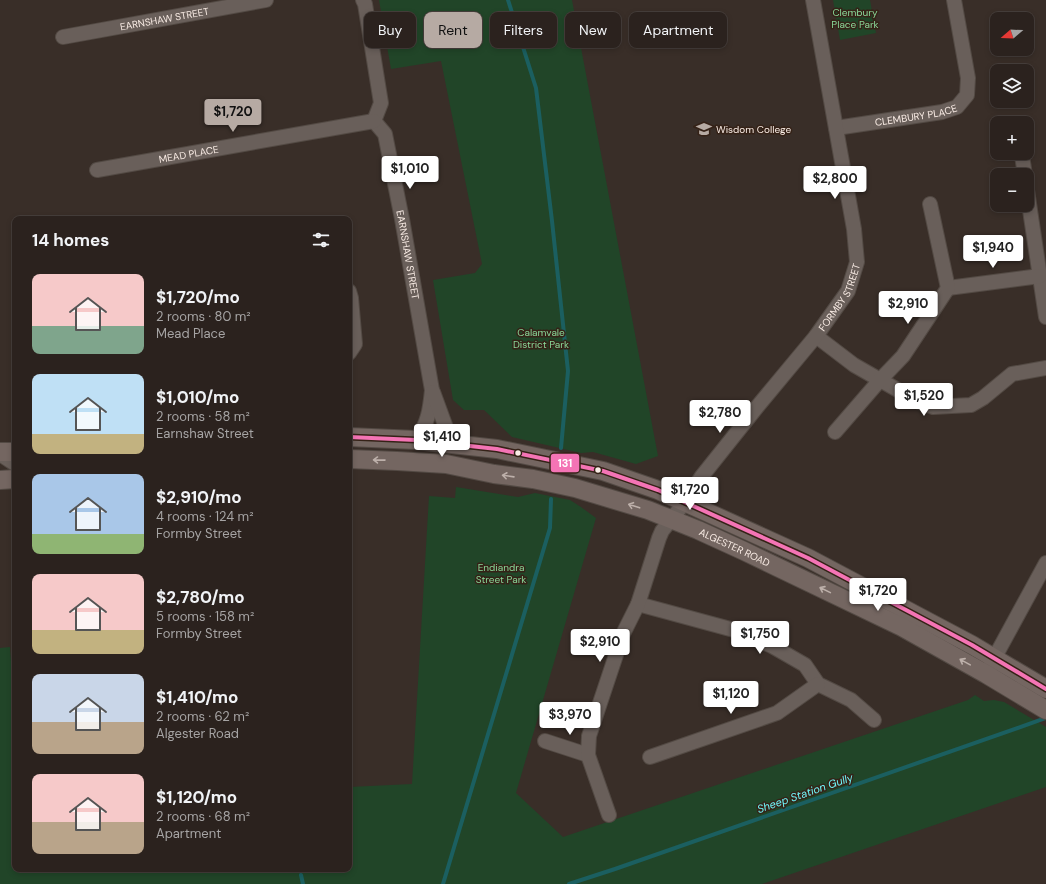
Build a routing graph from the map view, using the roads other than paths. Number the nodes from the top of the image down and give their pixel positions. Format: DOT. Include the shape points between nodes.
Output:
graph roads {
  1 [pos="266,0"];
  2 [pos="363,0"];
  3 [pos="813,0"];
  4 [pos="954,0"];
  5 [pos="63,37"];
  6 [pos="374,121"];
  7 [pos="836,128"];
  8 [pos="97,170"];
  9 [pos="930,204"];
  10 [pos="1030,212"];
  11 [pos="1040,276"];
  12 [pos="948,288"];
  13 [pos="352,310"];
  14 [pos="1046,317"];
  15 [pos="816,336"];
  16 [pos="352,348"];
  17 [pos="1046,368"];
  18 [pos="880,380"];
  19 [pos="432,390"];
  20 [pos="835,432"];
  21 [pos="352,437"];
  22 [pos="416,440"];
  23 [pos="452,444"];
  24 [pos="12,452"];
  25 [pos="0,453"];
  26 [pos="352,459"];
  27 [pos="12,462"];
  28 [pos="12,479"];
  29 [pos="0,480"];
  30 [pos="685,502"];
  31 [pos="671,519"];
  32 [pos="1046,563"];
  33 [pos="638,604"];
  34 [pos="990,666"];
  35 [pos="818,684"];
  36 [pos="1046,689"];
  37 [pos="1040,707"];
  38 [pos="874,720"];
  39 [pos="545,741"];
  40 [pos="588,755"];
  41 [pos="650,757"];
  42 [pos="609,815"];
  1 -- 5 [label="street, EARNSHAW STREET"];
  2 -- 6 [label="street" via="381,103"];
  3 -- 7 [label="street, FORMBY STREET"];
  4 -- 7 [label="street, CLEMBURY PLACE" via="968,78 967,95 957,107 942,112"];
  6 -- 8 [label="street, MEAD PLACE"];
  6 -- 19 [label="street, EARNSHAW STREET" via="385,134"];
  7 -- 15 [label="street, FORMBY STREET" via="854,229 857,262 848,291"];
  9 -- 12 [label="street"];
  10 -- 11 [label="street"];
  11 -- 12 [label="street"];
  11 -- 14 [label="street"];
  12 -- 18 [label="street" via="903,356"];
  13 -- 16 [label="street" via="355,344"];
  15 -- 18 [label="street" via="854,365"];
  15 -- 30 [label="street, FORMBY STREET" via="702,476"];
  17 -- 18 [label="street" via="1012,374 983,398 971,404 933,407"];
  18 -- 20 [label="street"];
  19 -- 22 [label="street, EARNSHAW STREET" via="427,422"];
  19 -- 23 [label="street"];
  21 -- 22 [label="main road, ALGESTER ROAD"];
  22 -- 23 [label="main road, ALGESTER ROAD"];
  23 -- 30 [label="main road, ALGESTER ROAD" via="497,449 603,471"];
  24 -- 25 [label="main road"];
  25 -- 27 [label="street"];
  31 -- 26 [label="main road, ALGESTER ROAD, one-way" via="621,501 533,479 446,464"];
  28 -- 29 [label="main road"];
  30 -- 31 [label="street, FORMBY STREET"];
  30 -- 34 [label="main road, ALGESTER ROAD" via="808,558 972,645"];
  31 -- 33 [label="street, FORMBY STREET" via="659,538"];
  34 -- 31 [label="main road, ALGESTER ROAD, one-way"];
  32 -- 34 [label="street"];
  33 -- 35 [label="street" via="734,630 772,646 805,666"];
  33 -- 40 [label="street, FORMBY STREET" via="623,634 594,721"];
  34 -- 36 [label="main road, ALGESTER ROAD"];
  34 -- 37 [label="main road, ALGESTER ROAD"];
  35 -- 38 [label="street" via="851,700"];
  35 -- 41 [label="street" via="776,713"];
  39 -- 40 [label="street"];
  40 -- 42 [label="street"];
}
